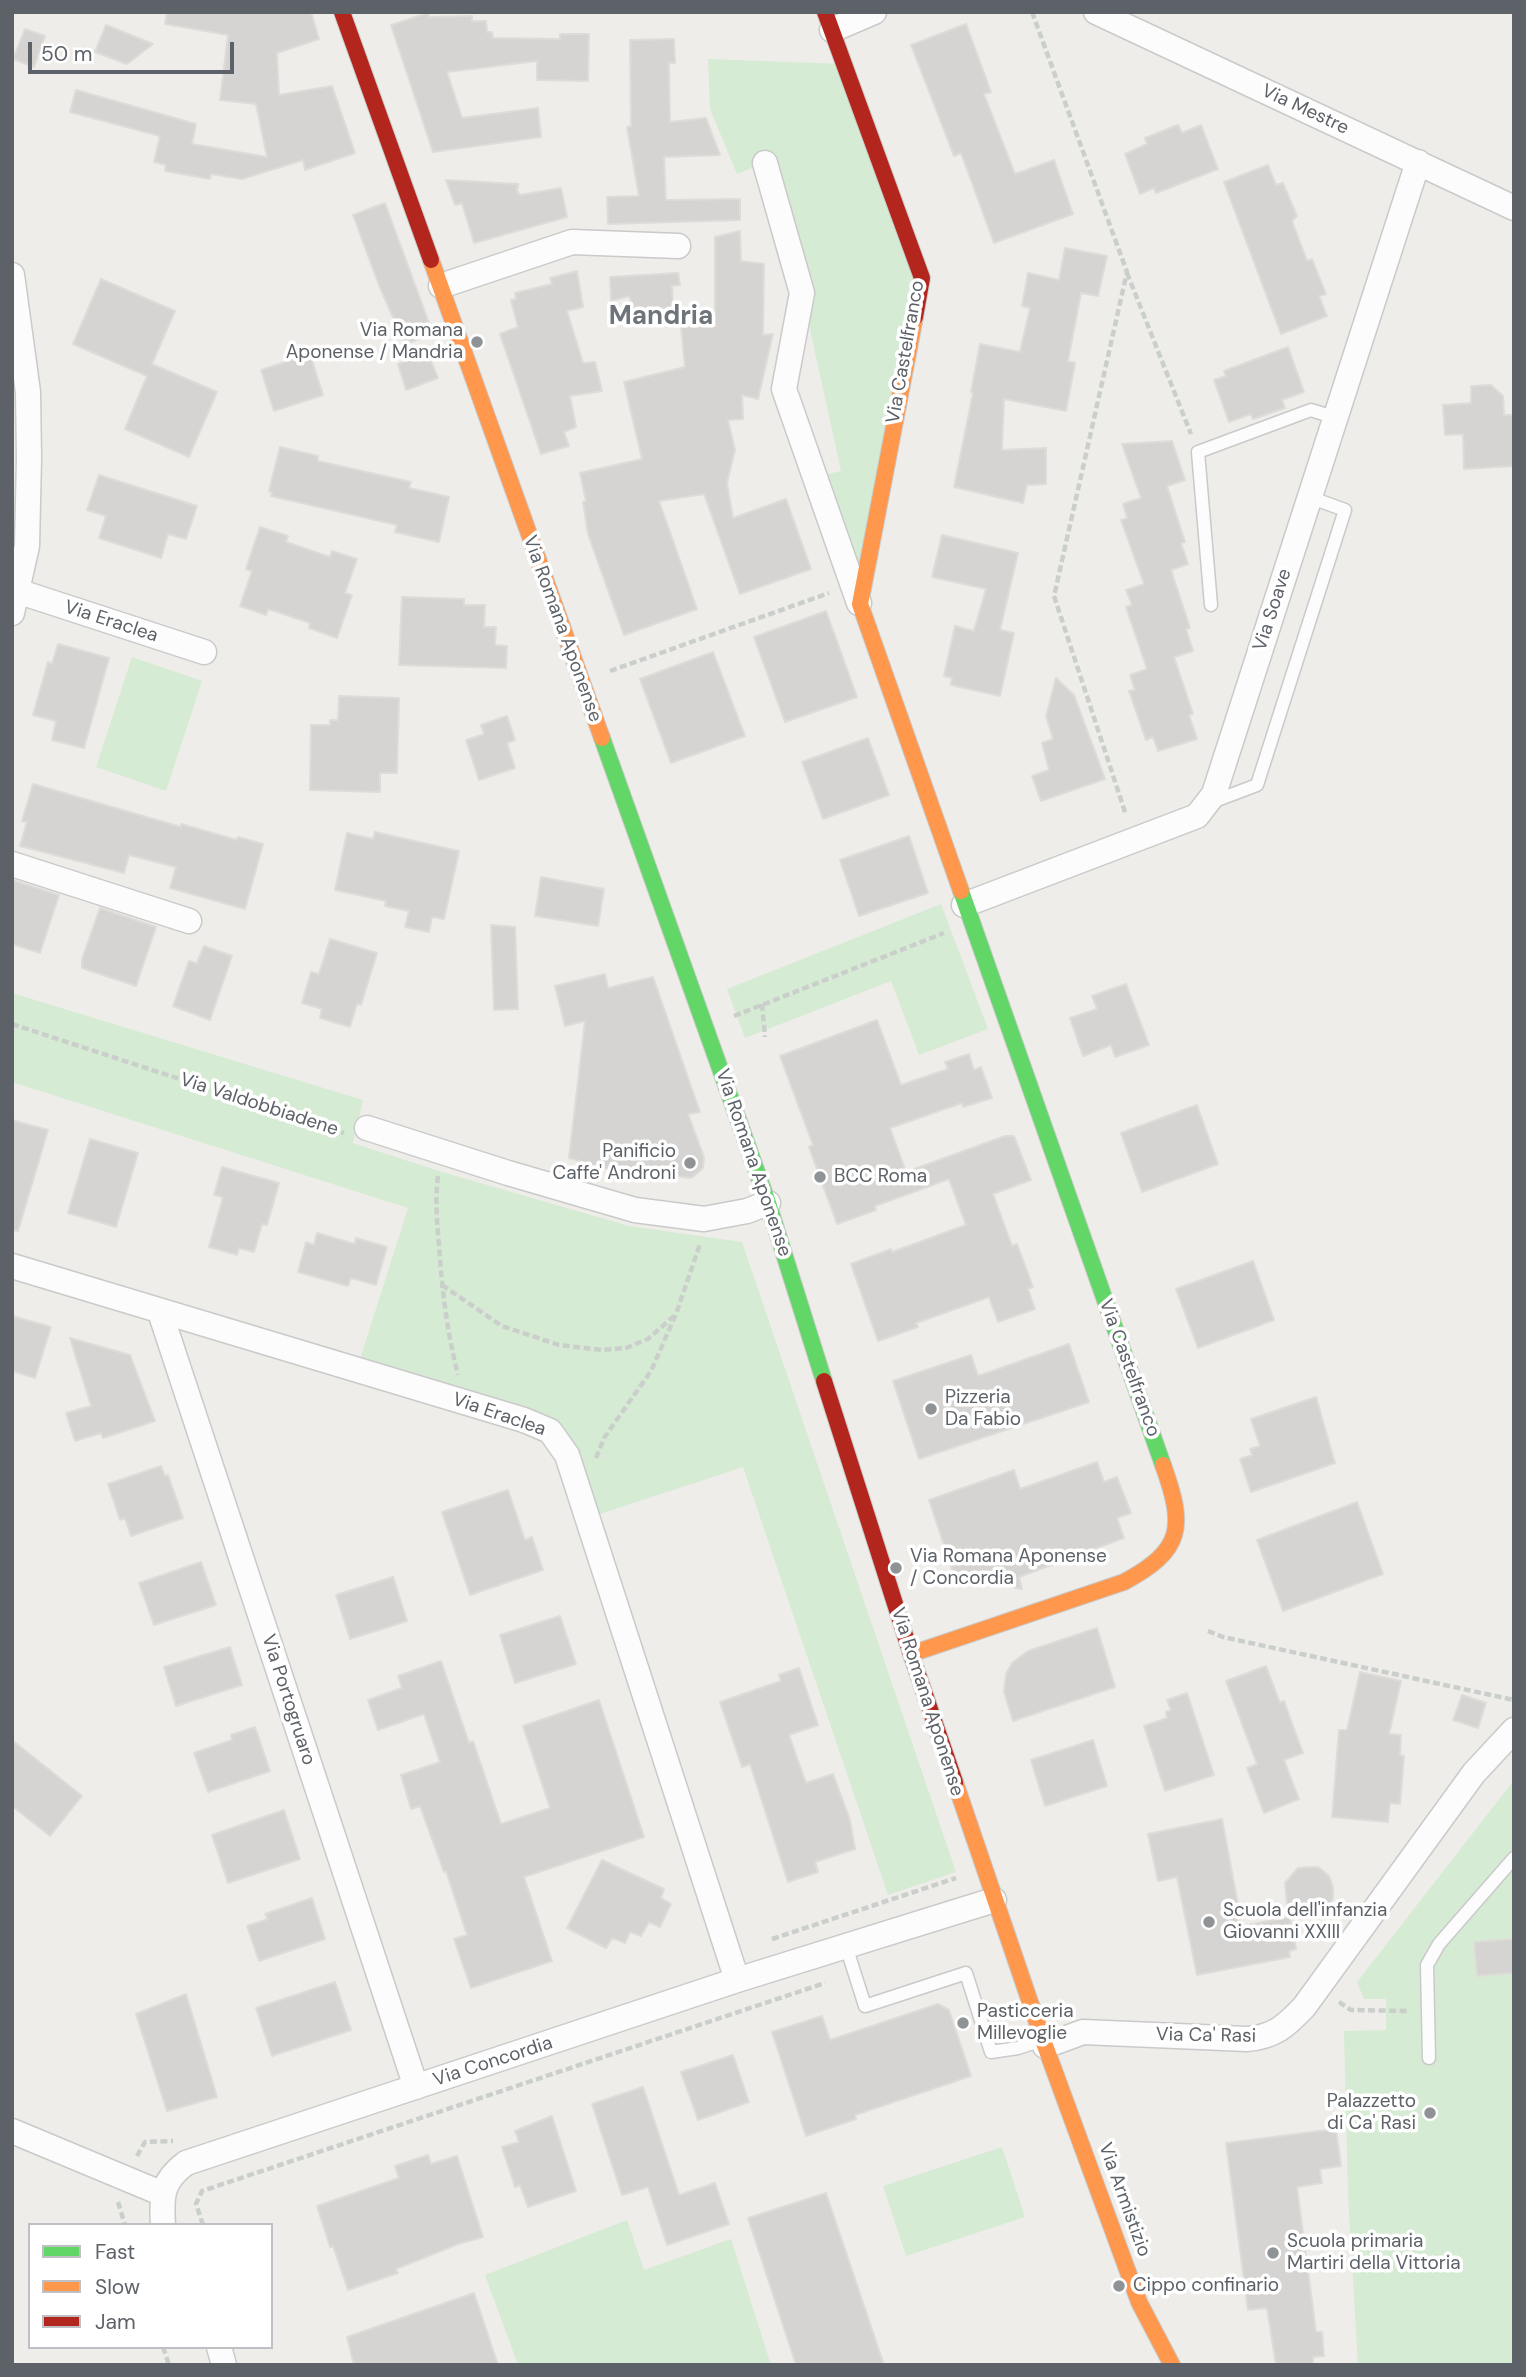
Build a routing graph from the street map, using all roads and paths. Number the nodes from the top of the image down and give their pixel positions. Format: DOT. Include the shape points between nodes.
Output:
graph roads {
  1 [pos="342,12"];
  2 [pos="874,12"];
  3 [pos="1032,12"];
  4 [pos="1096,12"];
  5 [pos="828,21"];
  6 [pos="1418,162"];
  7 [pos="765,163"];
  8 [pos="1514,208"];
  9 [pos="678,246"];
  10 [pos="1127,272"];
  11 [pos="12,275"];
  12 [pos="441,286"];
  13 [pos="1336,418"];
  14 [pos="1198,452"];
  15 [pos="1309,497"];
  16 [pos="856,594"];
  17 [pos="15,602"];
  18 [pos="1211,605"];
  19 [pos="204,652"];
  20 [pos="601,674"];
  21 [pos="1205,805"];
  22 [pos="1135,840"];
  23 [pos="12,864"];
  24 [pos="967,913"];
  25 [pos="189,921"];
  26 [pos="762,1004"];
  27 [pos="724,1020"];
  28 [pos="12,1024"];
  29 [pos="765,1037"];
  30 [pos="358,1131"];
  31 [pos="439,1171"];
  32 [pos="768,1203"];
  33 [pos="704,1219"];
  34 [pos="12,1266"];
  35 [pos="442,1285"];
  36 [pos="160,1312"];
  37 [pos="676,1314"];
  38 [pos="465,1402"];
  39 [pos="583,1503"];
  40 [pos="1208,1631"];
  41 [pos="911,1654"];
  42 [pos="1514,1700"];
  43 [pos="1514,1730"];
  44 [pos="1514,1858"];
  45 [pos="994,1900"];
  46 [pos="846,1946"];
  47 [pos="855,1973"];
  48 [pos="737,1980"];
  49 [pos="1317,1989"];
  50 [pos="1428,2011"];
  51 [pos="1044,2043"];
  52 [pos="1429,2058"];
  53 [pos="416,2087"];
  54 [pos="12,2132"];
  55 [pos="163,2194"];
  56 [pos="163,2223"];
  57 [pos="202,2223"];
  58 [pos="1172,2365"];
  1 -- 12 [label="street, Via Romana Aponense"];
  2 -- 5 [label="street, Via Castelfranco"];
  3 -- 10 [label="path"];
  4 -- 6 [label="street, Via Mestre"];
  5 -- 16 [label="street, Via Castelfranco" via="922,278"];
  6 -- 8 [label="street, Via Mestre"];
  6 -- 13 [label="street, Via Soave"];
  7 -- 16 [label="street, Via Castelfranco" via="802,293 783,389"];
  9 -- 12 [label="street" via="572,242"];
  10 -- 14 [label="path"];
  10 -- 22 [label="path" via="1055,596"];
  11 -- 17 [label="street, Via Eraclea" via="28,405 27,546"];
  12 -- 32 [label="street, Via Romana Aponense"];
  13 -- 14 [label="lane" via="1311,410"];
  13 -- 15 [label="street, Via Soave"];
  14 -- 18 [label="lane"];
  15 -- 21 [label="street, Via Soave" via="1214,794"];
  15 -- 21 [label="lane" via="1345,510 1257,785"];
  16 -- 20 [label="path"];
  16 -- 24 [label="street, Via Castelfranco"];
  17 -- 19 [label="street, Via Eraclea"];
  21 -- 22 [label="street, Via Soave" via="1197,816"];
  22 -- 24 [label="street, Via Soave"];
  23 -- 25 [label="street"];
  24 -- 26 [label="path"];
  24 -- 41 [label="street, Via Castelfranco" via="1173,1492 1178,1521 1171,1550 1151,1569"];
  26 -- 27 [label="path"];
  26 -- 29 [label="path"];
  28 -- 30 [label="path, Via Valdobbiadene"];
  30 -- 33 [label="street, Via Valdobbiadene" via="635,1210"];
  31 -- 35 [label="path" via="436,1196"];
  32 -- 33 [label="street, Via Valdobbiadene"];
  32 -- 41 [label="street, Via Romana Aponense"];
  33 -- 37 [label="path" via="704,1234"];
  34 -- 36 [label="street, Via Eraclea"];
  35 -- 37 [label="path" via="502,1326 559,1345 625,1348 648,1339"];
  35 -- 38 [label="path" via="448,1335"];
  36 -- 38 [label="street, Via Eraclea"];
  36 -- 53 [label="street, Via Portogruaro"];
  37 -- 39 [label="path" via="651,1371 604,1438"];
  38 -- 39 [label="street, Via Eraclea" via="550,1431 567,1455"];
  39 -- 48 [label="street, Via Eraclea"];
  40 -- 42 [label="path"];
  41 -- 45 [label="street, Via Romana Aponense"];
  43 -- 49 [label="street, Via Ca' Rasi" via="1474,1773"];
  44 -- 50 [label="lane" via="1427,1965"];
  45 -- 46 [label="street, Via Concordia"];
  45 -- 51 [label="street, Via Romana Aponense"];
  46 -- 47 [label="lane"];
  46 -- 48 [label="street, Via Concordia"];
  47 -- 51 [label="lane" via="865,2006 966,1973 991,2052"];
  47 -- 57 [label="path" via="202,2191 196,2204"];
  48 -- 53 [label="street, Via Concordia"];
  49 -- 50 [label="path" via="1351,2010"];
  49 -- 51 [label="street, Via Ca' Rasi" via="1284,2027 1262,2038 1083,2032"];
  50 -- 52 [label="lane"];
  51 -- 58 [label="street, Via Armistizio" via="1139,2302"];
  53 -- 55 [label="street, Via Concordia" via="186,2163 169,2176"];
  54 -- 55 [label="street"];
  55 -- 56 [label="street"];
}
